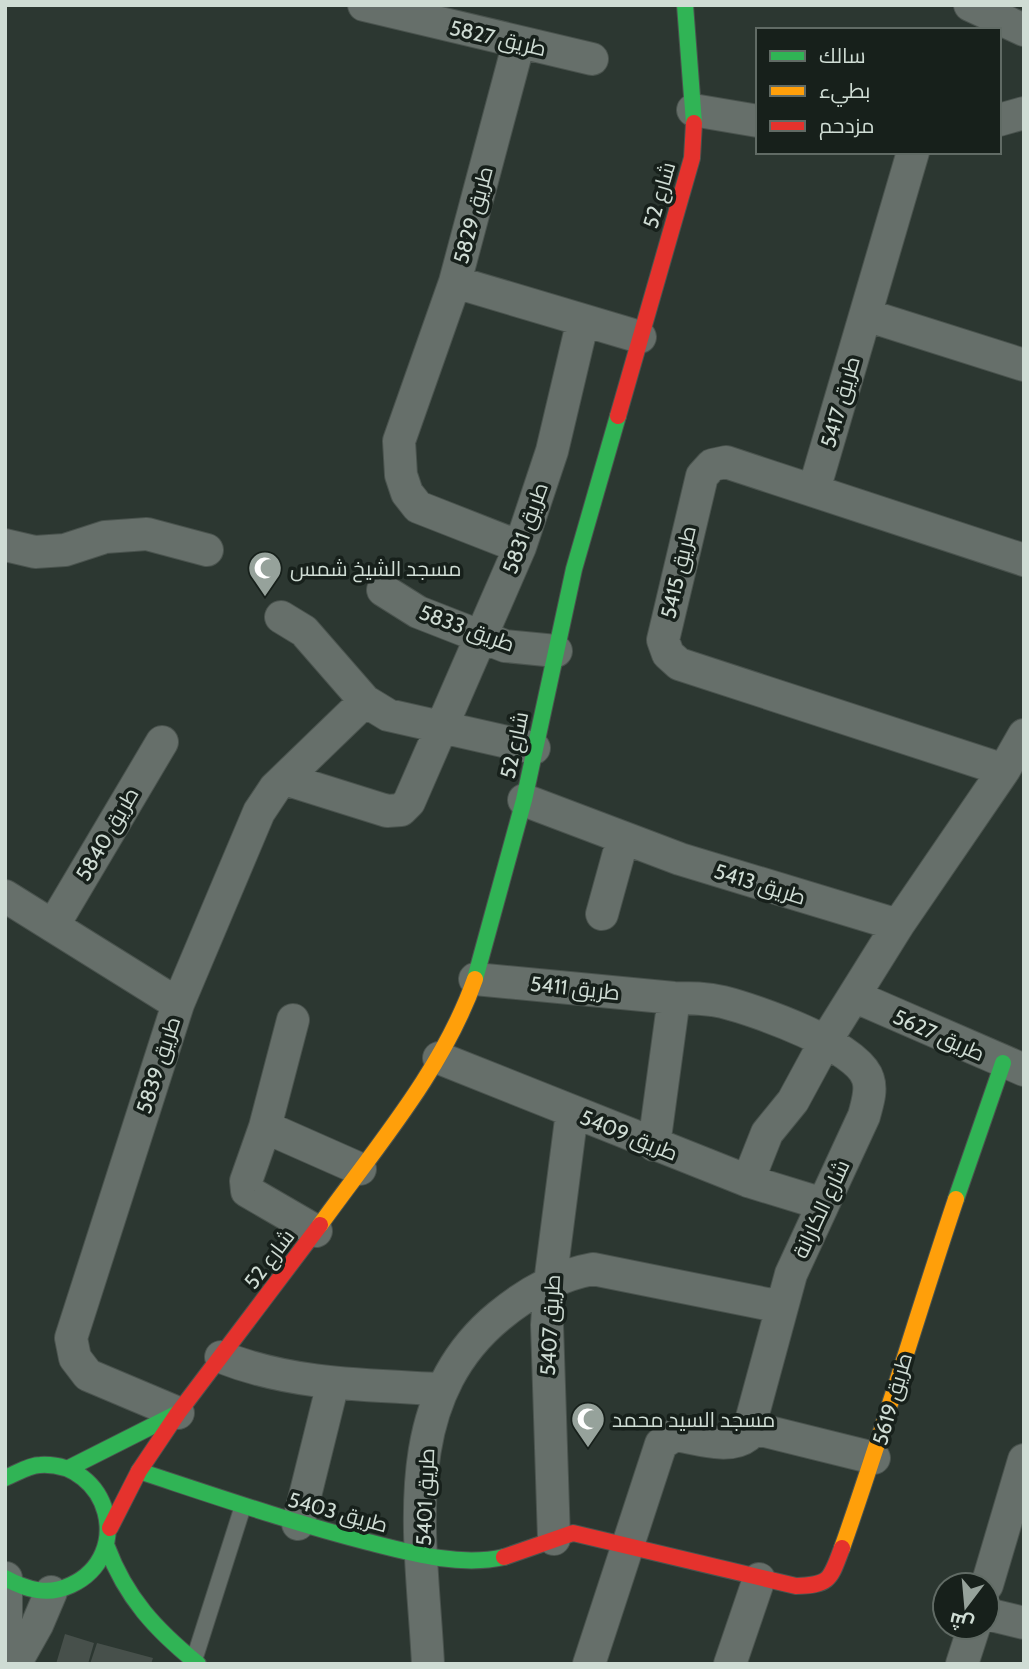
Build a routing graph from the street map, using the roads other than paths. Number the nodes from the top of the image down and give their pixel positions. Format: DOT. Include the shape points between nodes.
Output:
graph roads {
  1 [pos="364,5"];
  2 [pos="685,5"];
  3 [pos="970,5"];
  4 [pos="429,13"];
  5 [pos="1024,30"];
  6 [pos="519,42"];
  7 [pos="592,59"];
  8 [pos="693,110"];
  9 [pos="1024,113"];
  10 [pos="1001,119"];
  11 [pos="756,121"];
  12 [pos="912,154"];
  13 [pos="455,282"];
  14 [pos="866,315"];
  15 [pos="583,320"];
  16 [pos="640,337"];
  17 [pos="1024,365"];
  18 [pos="814,490"];
  19 [pos="5,545"];
  20 [pos="520,547"];
  21 [pos="207,550"];
  22 [pos="1024,560"];
  23 [pos="383,590"];
  24 [pos="281,617"];
  25 [pos="481,636"];
  26 [pos="556,651"];
  27 [pos="365,701"];
  28 [pos="440,726"];
  29 [pos="1024,735"];
  30 [pos="162,742"];
  31 [pos="534,748"];
  32 [pos="1004,770"];
  33 [pos="285,779"];
  34 [pos="524,800"];
  35 [pos="623,838"];
  36 [pos="5,896"];
  37 [pos="602,914"];
  38 [pos="898,925"];
  39 [pos="53,926"];
  40 [pos="475,979"];
  41 [pos="856,997"];
  42 [pos="674,998"];
  43 [pos="178,1004"];
  44 [pos="293,1020"];
  45 [pos="825,1042"];
  46 [pos="439,1058"];
  47 [pos="1013,1066"];
  48 [pos="572,1112"];
  49 [pos="265,1127"];
  50 [pos="654,1145"];
  51 [pos="360,1169"];
  52 [pos="748,1181"];
  53 [pos="823,1204"];
  54 [pos="316,1231"];
  55 [pos="550,1283"];
  56 [pos="782,1307"];
  57 [pos="221,1357"];
  58 [pos="333,1383"];
  59 [pos="440,1389"];
  60 [pos="178,1413"];
  61 [pos="749,1427"];
  62 [pos="17,1450"];
  63 [pos="874,1458"];
  64 [pos="1024,1460"];
  65 [pos="41,1463"];
  66 [pos="69,1468"];
  67 [pos="139,1471"];
  68 [pos="5,1478"];
  69 [pos="243,1506"];
  70 [pos="298,1524"];
  71 [pos="110,1528"];
  72 [pos="554,1539"];
  73 [pos="107,1547"];
  74 [pos="627,1548"];
  75 [pos="423,1556"];
  76 [pos="991,1571"];
  77 [pos="6,1578"];
  78 [pos="759,1579"];
  79 [pos="67,1591"];
  80 [pos="119,1609"];
  81 [pos="1001,1617"];
  82 [pos="144,1619"];
  83 [pos="1024,1623"];
  84 [pos="969,1641"];
  85 [pos="196,1662"];
  86 [pos="6,1664"];
  87 [pos="15,1664"];
  88 [pos="428,1664"];
  89 [pos="589,1664"];
  90 [pos="730,1664"];
  91 [pos="962,1664"];
  1 -- 4 [label="street, طريق 5827"];
  2 -- 8 [label="street, شارع 52"];
  3 -- 5 [label="street"];
  4 -- 6 [label="street, طريق 5827"];
  6 -- 7 [label="street, طريق 5827"];
  6 -- 13 [label="street, طريق 5829"];
  8 -- 11 [label="street"];
  8 -- 16 [label="street, شارع 52" via="692,158"];
  9 -- 10 [label="street"];
  12 -- 14 [label="street, طريق 5417"];
  13 -- 15 [label="street, طريق 5829"];
  13 -- 20 [label="street" via="400,441 401,475 418,507"];
  14 -- 17 [label="street"];
  14 -- 18 [label="street, طريق 5417"];
  15 -- 16 [label="street, طريق 5829"];
  15 -- 20 [label="street, طريق 5831" via="552,452"];
  16 -- 26 [label="street, شارع 52" via="574,569"];
  18 -- 22 [label="street, طريق 5415"];
  18 -- 32 [label="street, طريق 5415" via="726,462 712,465 702,476 665,625 663,640 668,654 679,664"];
  19 -- 21 [label="street" via="35,552 65,550 105,537 147,534"];
  20 -- 25 [label="street, طريق 5831"];
  23 -- 25 [label="street, طريق 5833" via="418,612"];
  24 -- 27 [label="street" via="304,631"];
  25 -- 26 [label="street, طريق 5833" via="505,646"];
  25 -- 28 [label="street, طريق 5831"];
  26 -- 31 [label="street, شارع 52"];
  27 -- 28 [label="street" via="388,715"];
  27 -- 33 [label="street, طريق 5839"];
  28 -- 31 [label="street"];
  28 -- 33 [label="street, طريق 5831" via="409,802 401,810 387,811"];
  29 -- 32 [label="street"];
  30 -- 39 [label="street, طريق 5840"];
  31 -- 34 [label="street, شارع 52"];
  32 -- 38 [label="street"];
  33 -- 43 [label="street, طريق 5839" via="259,812"];
  34 -- 35 [label="street, طريق 5413"];
  34 -- 40 [label="street, شارع 52"];
  35 -- 37 [label="street"];
  35 -- 38 [label="street, طريق 5413"];
  36 -- 39 [label="street"];
  38 -- 41 [label="street"];
  39 -- 43 [label="street"];
  40 -- 42 [label="street, طريق 5411"];
  40 -- 46 [label="street, شارع 52"];
  41 -- 45 [label="street"];
  41 -- 47 [label="street, طريق 5627"];
  42 -- 45 [label="street, طريق 5411" via="724,1002"];
  42 -- 50 [label="street"];
  43 -- 60 [label="street, طريق 5839" via="71,1338 75,1359 88,1375"];
  44 -- 49 [label="street"];
  45 -- 52 [label="street" via="793,1101 767,1133"];
  45 -- 53 [label="street, شارع الكارانة" via="857,1062 868,1078 869,1097"];
  46 -- 48 [label="street, طريق 5409"];
  46 -- 51 [label="street, شارع 52"];
  47 -- 63 [label="street, طريق 5619" via="920,1302"];
  48 -- 50 [label="street, طريق 5409"];
  48 -- 55 [label="street, طريق 5407"];
  49 -- 51 [label="street"];
  49 -- 54 [label="street" via="246,1181 247,1191"];
  50 -- 52 [label="street, طريق 5409"];
  51 -- 54 [label="street, شارع 52"];
  52 -- 53 [label="street, طريق 5409"];
  53 -- 56 [label="street, شارع الكارانة" via="796,1262"];
  54 -- 57 [label="street, شارع 52"];
  55 -- 56 [label="street, طريق 5401" via="593,1269"];
  55 -- 59 [label="street, طريق 5401" via="486,1326"];
  55 -- 72 [label="street, طريق 5407" via="547,1367"];
  56 -- 61 [label="street, شارع الكارانة"];
  57 -- 58 [label="street" via="279,1376"];
  57 -- 60 [label="street, شارع 52"];
  58 -- 59 [label="street"];
  58 -- 70 [label="street"];
  59 -- 75 [label="street, طريق 5401" via="427,1432 421,1476"];
  60 -- 66 [label="street, شارع 52"];
  60 -- 67 [label="street, شارع 52"];
  61 -- 63 [label="street"];
  61 -- 74 [label="street" via="740,1442 675,1434 667,1437 657,1451"];
  62 -- 65 [label="street"];
  63 -- 78 [label="street, طريق 5619" via="831,1577 810,1588"];
  64 -- 76 [label="street"];
  65 -- 66 [label="street"];
  65 -- 68 [label="street"];
  66 -- 71 [label="street" via="86,1477 99,1492"];
  67 -- 69 [label="street, طريق 5403"];
  67 -- 71 [label="street, شارع 52"];
  69 -- 70 [label="street, طريق 5403"];
  69 -- 85 [label="lane"];
  70 -- 75 [label="street, طريق 5403"];
  71 -- 73 [label="street"];
  72 -- 74 [label="street, طريق 5403" via="584,1534"];
  72 -- 75 [label="street, طريق 5403" via="488,1561"];
  73 -- 79 [label="street" via="99,1565"];
  73 -- 82 [label="street" via="118,1580"];
  74 -- 78 [label="street, طريق 5619"];
  74 -- 89 [label="street"];
  75 -- 88 [label="street, طريق 5401"];
  77 -- 79 [label="street" via="19,1587"];
  77 -- 86 [label="street"];
  78 -- 90 [label="street"];
  79 -- 87 [label="street" via="37,1625"];
  80 -- 82 [label="street"];
  81 -- 83 [label="street"];
  82 -- 85 [label="street"];
  84 -- 91 [label="street"];
}
